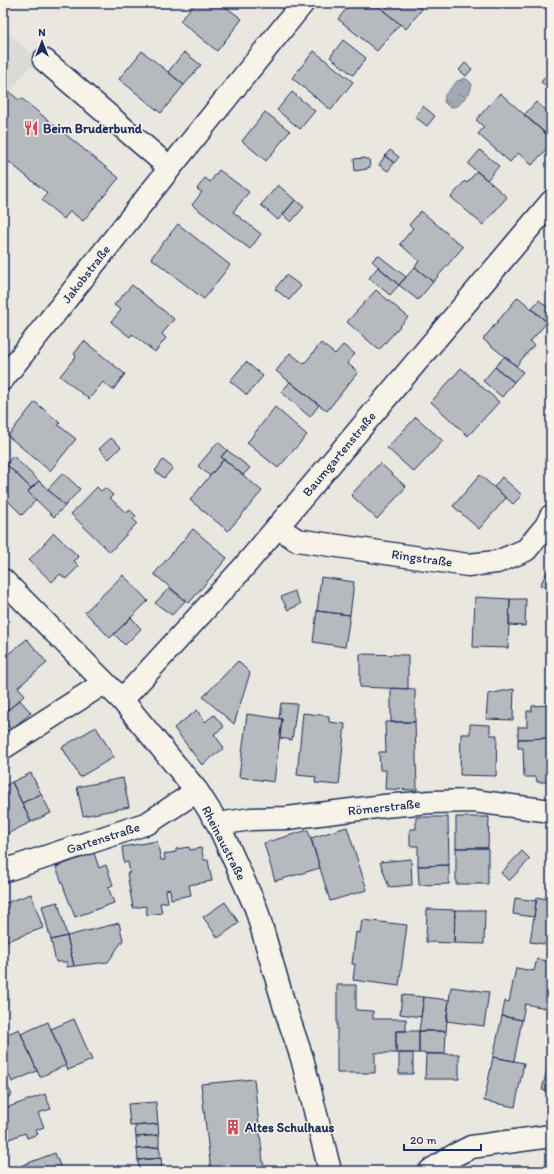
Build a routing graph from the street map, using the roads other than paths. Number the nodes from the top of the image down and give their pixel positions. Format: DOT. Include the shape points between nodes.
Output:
graph roads {
  1 [pos="303,3"];
  2 [pos="44,60"];
  3 [pos="170,168"];
  4 [pos="551,202"];
  5 [pos="3,380"];
  6 [pos="551,516"];
  7 [pos="277,527"];
  8 [pos="3,580"];
  9 [pos="104,683"];
  10 [pos="122,700"];
  11 [pos="3,748"];
  12 [pos="197,792"];
  13 [pos="551,810"];
  14 [pos="218,824"];
  15 [pos="3,871"];
  16 [pos="551,1136"];
  17 [pos="330,1171"];
  18 [pos="430,1171"];
  1 -- 3 [label="street, Jakobstraße"];
  2 -- 3 [label="street"];
  3 -- 5 [label="street, Jakobstraße"];
  4 -- 7 [label="street, Baumgartenstraße"];
  6 -- 7 [label="street, Ringstraße" via="526,550 497,562 468,565 297,540"];
  7 -- 10 [label="street, Baumgartenstraße"];
  8 -- 9 [label="street, Rheinaustraße"];
  9 -- 10 [label="street, Rheinaustraße"];
  9 -- 11 [label="street"];
  10 -- 12 [label="street, Rheinaustraße"];
  12 -- 14 [label="street, Rheinaustraße"];
  12 -- 15 [label="street, Gartenstraße" via="148,823"];
  13 -- 14 [label="street, Römerstraße" via="474,801 430,802"];
  14 -- 17 [label="street, Rheinaustraße" via="256,908 302,1058"];
  16 -- 18 [label="street" via="471,1147"];
}
